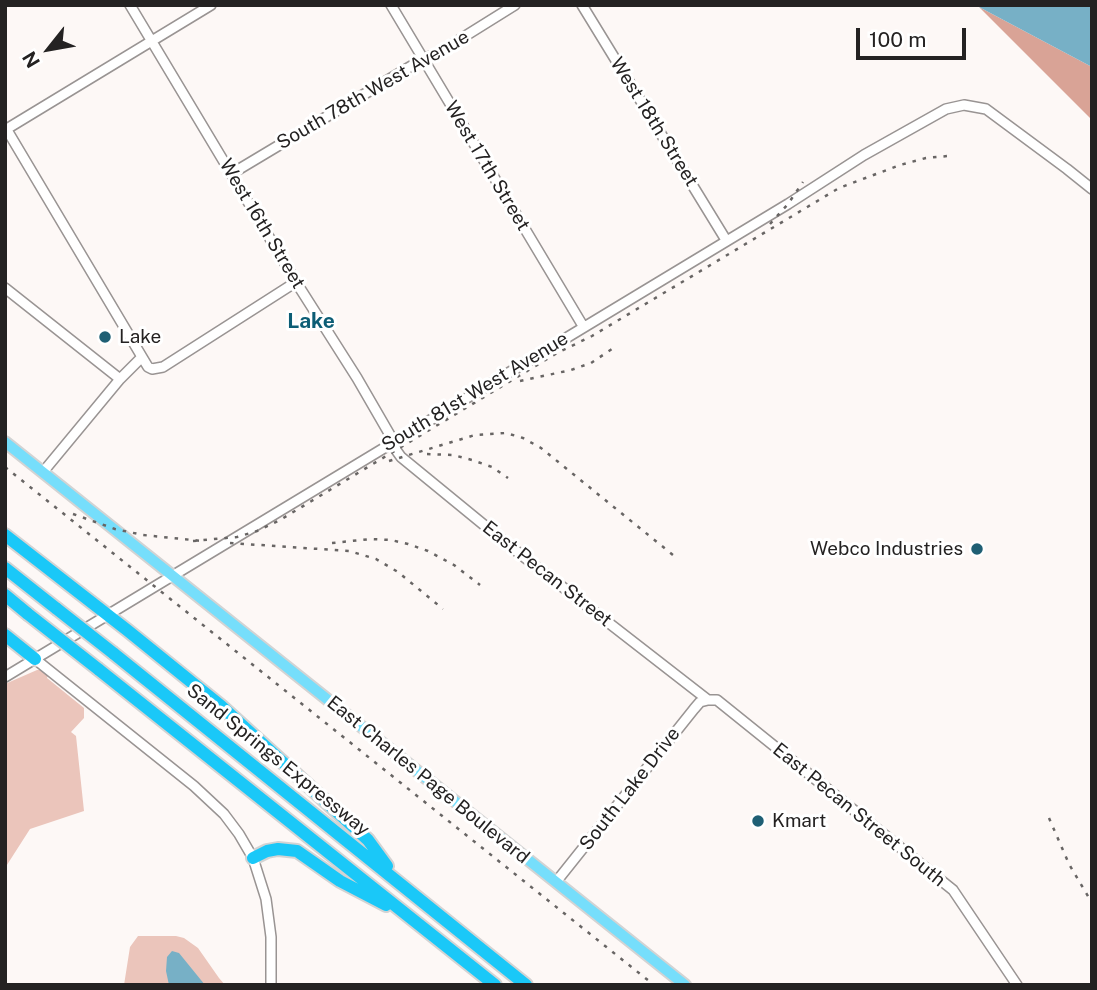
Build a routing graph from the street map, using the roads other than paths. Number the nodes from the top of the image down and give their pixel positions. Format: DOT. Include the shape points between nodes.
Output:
graph roads {
  1 [pos="130,5"];
  2 [pos="211,5"];
  3 [pos="391,5"];
  4 [pos="514,5"];
  5 [pos="582,5"];
  6 [pos="152,40"];
  7 [pos="423,59"];
  8 [pos="6,130"];
  9 [pos="231,174"];
  10 [pos="1092,189"];
  11 [pos="726,240"];
  12 [pos="296,282"];
  13 [pos="5,288"];
  14 [pos="583,326"];
  15 [pos="142,357"];
  16 [pos="120,379"];
  17 [pos="5,442"];
  18 [pos="394,442"];
  19 [pos="43,472"];
  20 [pos="5,535"];
  21 [pos="5,568"];
  22 [pos="173,575"];
  23 [pos="5,596"];
  24 [pos="108,616"];
  25 [pos="5,635"];
  26 [pos="35,659"];
  27 [pos="5,677"];
  28 [pos="708,699"];
  29 [pos="253,858"];
  30 [pos="398,881"];
  31 [pos="556,882"];
  32 [pos="413,919"];
  33 [pos="271,985"];
  34 [pos="495,985"];
  35 [pos="526,985"];
  36 [pos="685,985"];
  37 [pos="1017,985"];
  1 -- 6 [label="street, West 16th Street"];
  2 -- 6 [label="street"];
  3 -- 7 [label="street, West 17th Street"];
  4 -- 7 [label="street, South 78th West Avenue"];
  5 -- 11 [label="street, West 18th Street"];
  6 -- 8 [label="street"];
  6 -- 9 [label="street, West 16th Street"];
  7 -- 9 [label="street, South 78th West Avenue"];
  7 -- 14 [label="street, West 17th Street"];
  8 -- 15 [label="street"];
  9 -- 12 [label="street, West 16th Street"];
  10 -- 11 [label="street, South 81st West Avenue" via="986,109 964,105 946,109 864,155"];
  11 -- 14 [label="street, South 81st West Avenue"];
  12 -- 15 [label="street" via="163,367 152,369"];
  12 -- 18 [label="street, West 16th Street"];
  13 -- 16 [label="street"];
  14 -- 18 [label="street, South 81st West Avenue"];
  15 -- 16 [label="street"];
  16 -- 19 [label="street"];
  17 -- 19 [label="main road, East Charles Page Boulevard"];
  18 -- 22 [label="street, South 81st West Avenue"];
  18 -- 28 [label="street, East Pecan Street" via="401,457 506,543"];
  19 -- 22 [label="main road, East Charles Page Boulevard"];
  20 -- 24 [label="highway"];
  21 -- 30 [label="highway, Sand Springs Expressway, bridge"];
  22 -- 24 [label="street, South 81st West Avenue"];
  22 -- 31 [label="main road, East Charles Page Boulevard"];
  23 -- 32 [label="highway, Sand Springs Expressway, bridge"];
  24 -- 26 [label="street, South 81st West Avenue"];
  24 -- 30 [label="highway" via="279,758 368,840"];
  25 -- 26 [label="highway"];
  26 -- 27 [label="street, South 81st West Avenue"];
  26 -- 29 [label="street" via="211,801"];
  28 -- 31 [label="street, South Lake Drive" via="694,709"];
  28 -- 37 [label="street, East Pecan Street South" via="717,700 953,890"];
  29 -- 32 [label="highway" via="278,849 296,852"];
  29 -- 33 [label="street" via="269,920"];
  30 -- 35 [label="highway, Sand Springs Expressway"];
  31 -- 36 [label="main road, East Charles Page Boulevard"];
  32 -- 34 [label="highway, Sand Springs Expressway"];
}
